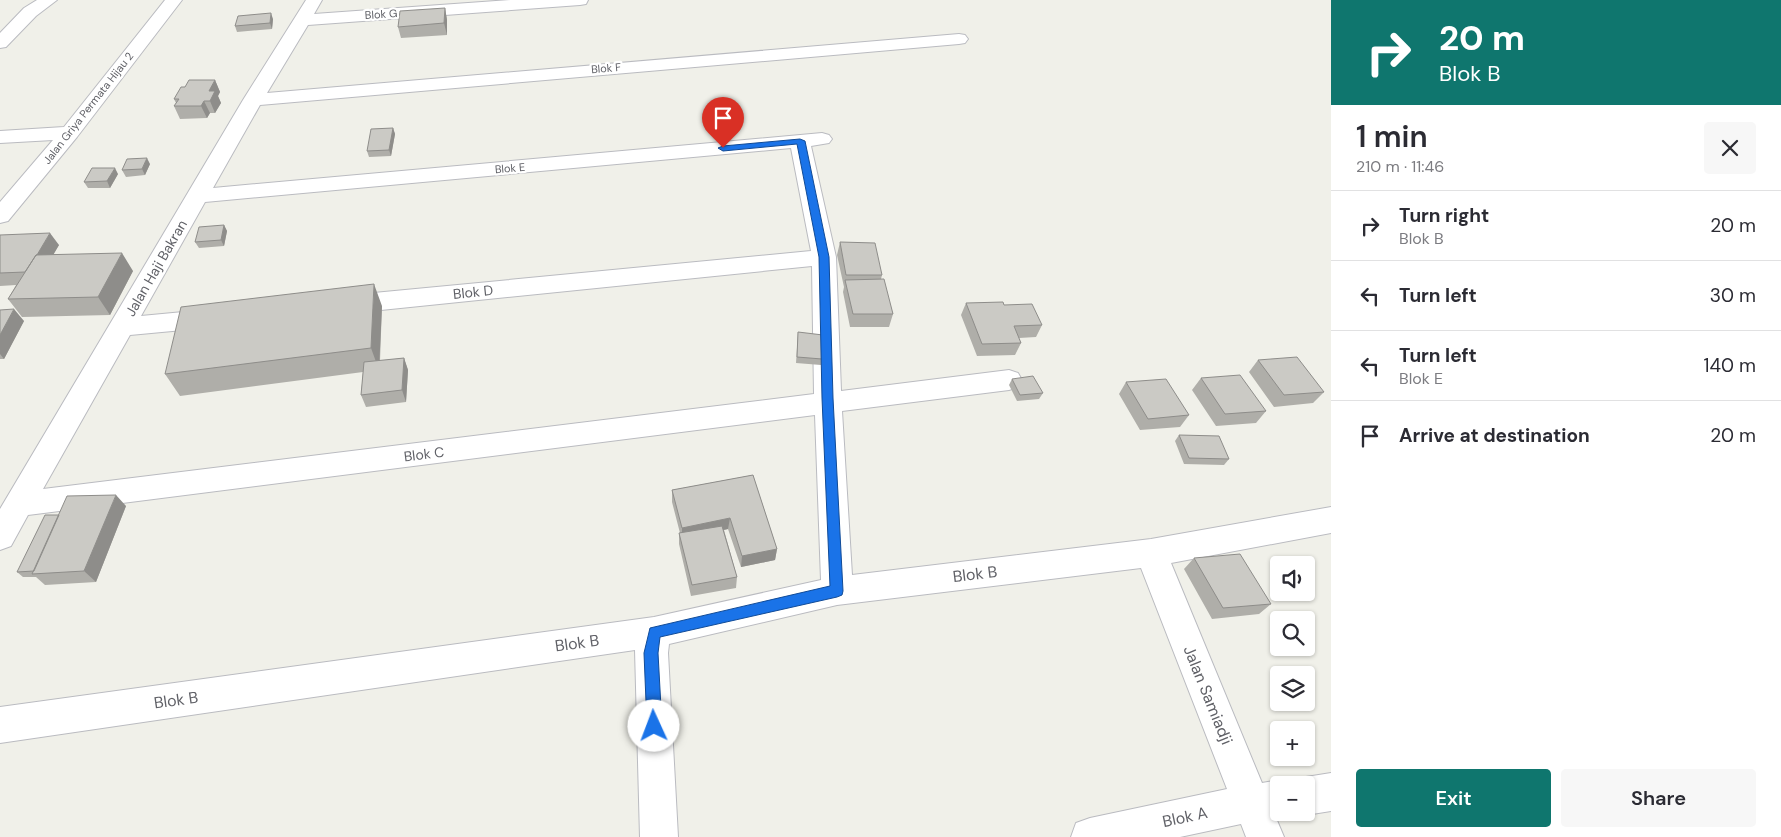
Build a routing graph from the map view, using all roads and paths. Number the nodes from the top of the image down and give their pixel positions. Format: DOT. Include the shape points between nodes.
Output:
graph roads {
  1 [pos="48,0"];
  2 [pos="174,0"];
  3 [pos="314,0"];
  4 [pos="580,0"];
  5 [pos="30,12"];
  6 [pos="0,16"];
  7 [pos="301,20"];
  8 [pos="959,39"];
  9 [pos="0,43"];
  10 [pos="253,100"];
  11 [pos="70,133"];
  12 [pos="0,137"];
  13 [pos="197,196"];
  14 [pos="0,216"];
  15 [pos="824,257"];
  16 [pos="320,307"];
  17 [pos="240,315"];
  18 [pos="122,327"];
  19 [pos="1009,380"];
  20 [pos="828,404"];
  21 [pos="20,504"];
  22 [pos="1331,520"];
  23 [pos="0,537"];
  24 [pos="1151,553"];
  25 [pos="837,591"];
  26 [pos="654,632"];
  27 [pos="0,725"];
  28 [pos="1331,792"];
  29 [pos="1315,795"];
  30 [pos="1265,801"];
  31 [pos="659,837"];
  32 [pos="1090,837"];
  33 [pos="1265,837"];
  1 -- 5 [label="street"];
  2 -- 11 [label="street, Jalan Griya Permata Hijau 2"];
  3 -- 7 [label="street, Jalan Haji Bakran"];
  4 -- 7 [label="street, Blok G"];
  5 -- 6 [label="street"];
  5 -- 9 [label="street"];
  7 -- 10 [label="street, Jalan Haji Bakran"];
  8 -- 10 [label="street, Blok F"];
  10 -- 13 [label="street, Jalan Haji Bakran"];
  11 -- 12 [label="street"];
  11 -- 14 [label="street, Jalan Griya Permata Hijau 2"];
  13 -- 15 [label="street, Blok E" via="811,140"];
  13 -- 18 [label="street, Jalan Haji Bakran"];
  15 -- 16 [label="street, Blok D"];
  15 -- 20 [label="street"];
  17 -- 18 [label="street"];
  18 -- 21 [label="street, Jalan Haji Bakran"];
  19 -- 20 [label="street, Blok C"];
  20 -- 21 [label="street, Blok C"];
  20 -- 25 [label="street"];
  21 -- 23 [label="street, Jalan Haji Bakran"];
  22 -- 24 [label="street, Blok B"];
  24 -- 25 [label="street, Blok B"];
  24 -- 30 [label="street, Jalan Samiadji"];
  25 -- 26 [label="street, Blok B"];
  26 -- 27 [label="street, Blok B"];
  26 -- 31 [label="street" via="651,653"];
  28 -- 29 [label="street"];
  30 -- 32 [label="street, Blok A"];
  30 -- 33 [label="street, Jalan Samiadji"];
}
